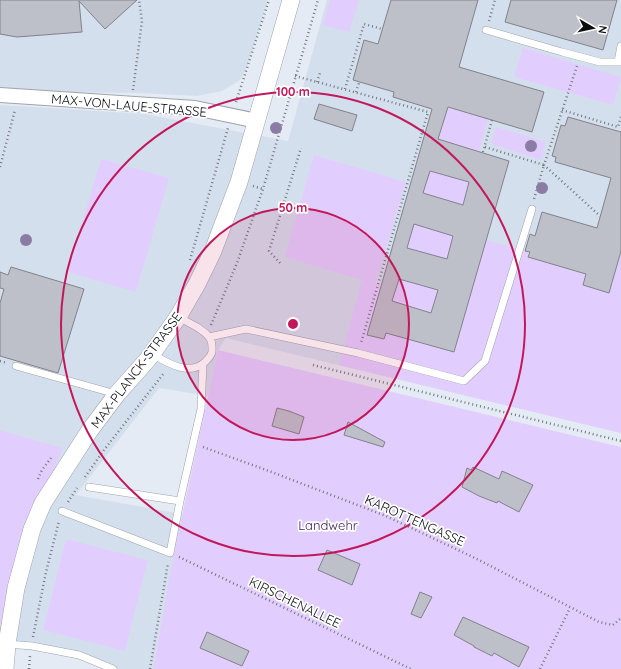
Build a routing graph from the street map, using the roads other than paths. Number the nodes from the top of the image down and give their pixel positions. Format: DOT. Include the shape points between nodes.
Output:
graph roads {
  1 [pos="291,0"];
  2 [pos="486,30"];
  3 [pos="621,46"];
  4 [pos="619,62"];
  5 [pos="0,95"];
  6 [pos="257,121"];
  7 [pos="532,209"];
  8 [pos="178,317"];
  9 [pos="208,336"];
  10 [pos="152,354"];
  11 [pos="203,364"];
  12 [pos="16,366"];
  13 [pos="117,394"];
  14 [pos="90,487"];
  15 [pos="180,501"];
  16 [pos="62,511"];
  17 [pos="7,644"];
  18 [pos="5,669"];
  19 [pos="113,669"];
  1 -- 6 [label="street, MAX-PLANCK-STRASSE"];
  2 -- 4 [label="lane" via="600,62"];
  3 -- 4 [label="lane"];
  5 -- 6 [label="street, MAX-VON-LAUE-STRASSE" via="195,108"];
  6 -- 8 [label="street, MAX-PLANCK-STRASSE" via="239,182 213,251"];
  7 -- 9 [label="lane" via="485,361 464,381 358,353 246,329"];
  8 -- 9 [label="lane"];
  8 -- 10 [label="street, MAX-PLANCK-STRASSE"];
  9 -- 11 [label="lane" via="212,343 211,355"];
  10 -- 11 [label="lane" via="170,365 194,368"];
  10 -- 13 [label="street, MAX-PLANCK-STRASSE"];
  11 -- 15 [label="lane" via="201,408"];
  12 -- 13 [label="lane"];
  13 -- 17 [label="street, MAX-PLANCK-STRASSE" via="90,430 43,503 32,529 16,588"];
  14 -- 15 [label="lane"];
  15 -- 16 [label="lane" via="170,553"];
  17 -- 18 [label="street, MAX-PLANCK-STRASSE"];
  17 -- 19 [label="lane" via="78,655"];
}
